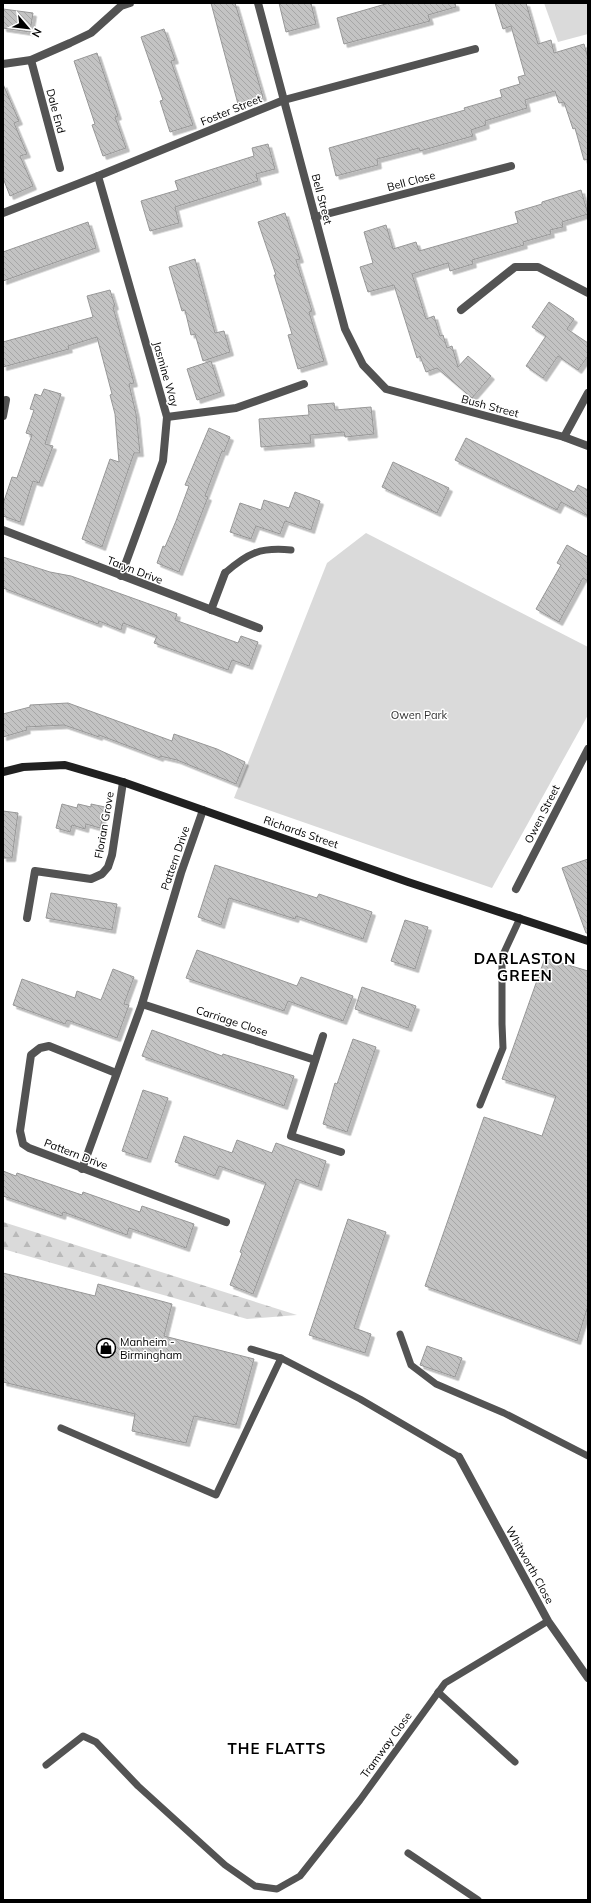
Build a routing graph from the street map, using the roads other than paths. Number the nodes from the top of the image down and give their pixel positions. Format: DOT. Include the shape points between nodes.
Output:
graph roads {
  1 [pos="130,3"];
  2 [pos="258,3"];
  3 [pos="475,49"];
  4 [pos="31,60"];
  5 [pos="3,64"];
  6 [pos="284,100"];
  7 [pos="511,166"];
  8 [pos="60,168"];
  9 [pos="98,176"];
  10 [pos="3,213"];
  11 [pos="315,217"];
  12 [pos="588,293"];
  13 [pos="461,310"];
  14 [pos="304,384"];
  15 [pos="386,389"];
  16 [pos="588,393"];
  17 [pos="6,400"];
  18 [pos="3,416"];
  19 [pos="167,417"];
  20 [pos="564,437"];
  21 [pos="588,446"];
  22 [pos="3,530"];
  23 [pos="291,550"];
  24 [pos="225,573"];
  25 [pos="121,576"];
  26 [pos="211,610"];
  27 [pos="259,628"];
  28 [pos="588,749"];
  29 [pos="3,772"];
  30 [pos="123,782"];
  31 [pos="204,810"];
  32 [pos="516,889"];
  33 [pos="27,918"];
  34 [pos="520,918"];
  35 [pos="588,941"];
  36 [pos="142,1004"];
  37 [pos="323,1036"];
  38 [pos="315,1060"];
  39 [pos="116,1073"];
  40 [pos="480,1105"];
  41 [pos="341,1152"];
  42 [pos="82,1169"];
  43 [pos="226,1222"];
  44 [pos="400,1334"];
  45 [pos="251,1349"];
  46 [pos="281,1358"];
  47 [pos="61,1428"];
  48 [pos="588,1456"];
  49 [pos="459,1457"];
  50 [pos="548,1621"];
  51 [pos="588,1678"];
  52 [pos="438,1692"];
  53 [pos="515,1762"];
  54 [pos="46,1765"];
  55 [pos="408,1853"];
  56 [pos="478,1900"];
  1 -- 4 [label="street" via="121,6 91,33"];
  2 -- 6 [label="street, Bell Street"];
  3 -- 6 [label="street, Foster Street"];
  4 -- 5 [label="street"];
  4 -- 8 [label="street, Dale End"];
  6 -- 9 [label="street, Foster Street"];
  6 -- 11 [label="street, Bell Street"];
  7 -- 11 [label="street, Bell Close"];
  9 -- 10 [label="street, Foster Street"];
  9 -- 19 [label="street, Jasmine Way"];
  11 -- 15 [label="street, Bell Street" via="345,329 363,365"];
  12 -- 13 [label="street" via="538,267 515,267"];
  14 -- 19 [label="street" via="236,408"];
  15 -- 20 [label="street, Bush Street"];
  16 -- 20 [label="street"];
  17 -- 18 [label="street"];
  19 -- 25 [label="street, Jasmine Way" via="163,461"];
  20 -- 21 [label="street, Bush Street"];
  22 -- 25 [label="street, Taryn Drive"];
  23 -- 24 [label="lane" via="272,548 255,551"];
  24 -- 26 [label="street"];
  25 -- 26 [label="street, Taryn Drive"];
  26 -- 27 [label="street, Taryn Drive"];
  28 -- 32 [label="street, Owen Street"];
  29 -- 30 [label="street, Richards Street" via="23,767 65,765"];
  30 -- 31 [label="street, Richards Street"];
  30 -- 33 [label="street, Florian Grove" via="108,867 102,874 91,879 35,871"];
  31 -- 34 [label="street, Richards Street" via="408,882"];
  31 -- 36 [label="street, Pattern Drive" via="181,873"];
  34 -- 35 [label="street, Richards Street"];
  34 -- 40 [label="lane" via="502,957 503,1048"];
  36 -- 38 [label="street, Carriage Close"];
  36 -- 39 [label="street, Pattern Drive"];
  37 -- 38 [label="street"];
  38 -- 41 [label="street" via="291,1136"];
  39 -- 42 [label="street, Pattern Drive"];
  39 -- 42 [label="street, Pattern Drive" via="49,1046 31,1054 20,1131 23,1144"];
  42 -- 43 [label="street, Pattern Drive"];
  44 -- 48 [label="lane" via="410,1365 436,1384 504,1413"];
  45 -- 46 [label="lane"];
  46 -- 47 [label="lane" via="216,1495"];
  46 -- 49 [label="lane" via="360,1399"];
  49 -- 50 [label="street, Whitworth Close"];
  50 -- 51 [label="street, Whitworth Close"];
  50 -- 52 [label="lane, Tramway Close" via="445,1683"];
  52 -- 53 [label="lane"];
  52 -- 54 [label="lane, Tramway Close" via="360,1800 300,1876 277,1889 255,1886 225,1865 96,1742 83,1736"];
  55 -- 56 [label="lane"];
}
